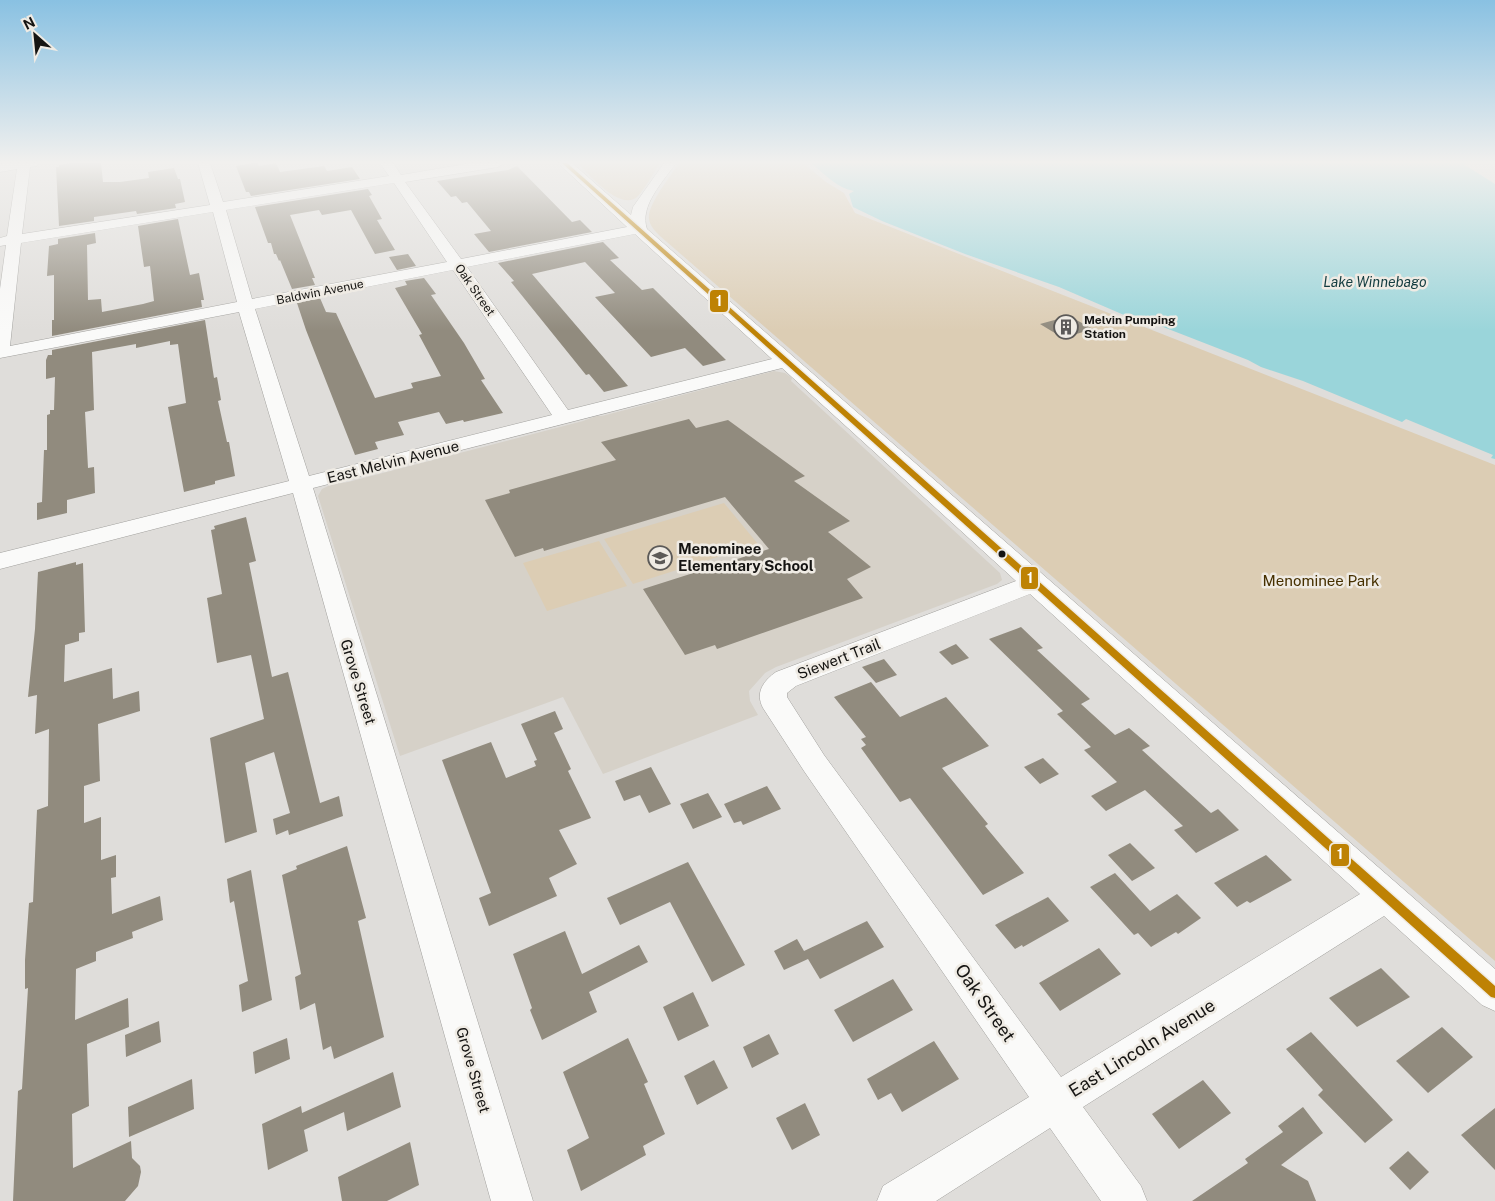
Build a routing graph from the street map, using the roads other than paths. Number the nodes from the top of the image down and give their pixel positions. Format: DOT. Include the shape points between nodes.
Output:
graph roads {
  1 [pos="13,219"];
  2 [pos="143,219"];
  3 [pos="221,219"];
  4 [pos="426,219"];
  5 [pos="629,219"];
  6 [pos="637,219"];
  7 [pos="640,229"];
  8 [pos="7,241"];
  9 [pos="458,265"];
  10 [pos="246,306"];
  11 [pos="0,352"];
  12 [pos="786,361"];
  13 [pos="564,418"];
  14 [pos="301,485"];
  15 [pos="0,561"];
  16 [pos="1034,582"];
  17 [pos="844,804"];
  18 [pos="1386,896"];
  19 [pos="1495,993"];
  20 [pos="1056,1103"];
  21 [pos="512,1201"];
  22 [pos="898,1201"];
  23 [pos="1126,1201"];
  1 -- 8 [label="street"];
  2 -- 8 [label="street"];
  3 -- 10 [label="street, Grove Street"];
  4 -- 9 [label="street, Oak Street"];
  5 -- 7 [label="street"];
  6 -- 7 [label="street"];
  7 -- 9 [label="street, Baldwin Avenue"];
  7 -- 12 [label="street"];
  8 -- 11 [label="street"];
  9 -- 10 [label="street, Baldwin Avenue"];
  9 -- 13 [label="street, Oak Street"];
  10 -- 11 [label="street, Baldwin Avenue"];
  10 -- 14 [label="street, Grove Street"];
  12 -- 13 [label="street, East Melvin Avenue"];
  12 -- 16 [label="street"];
  13 -- 14 [label="street, East Melvin Avenue"];
  14 -- 15 [label="street, East Melvin Avenue"];
  14 -- 21 [label="street, Grove Street"];
  16 -- 17 [label="street, Siewert Trail" via="777,685 773,701"];
  16 -- 18 [label="street"];
  17 -- 20 [label="street, Oak Street"];
  18 -- 19 [label="street"];
  18 -- 20 [label="street, East Lincoln Avenue"];
  20 -- 22 [label="street, East Lincoln Avenue"];
  20 -- 23 [label="street, Oak Street"];
}
